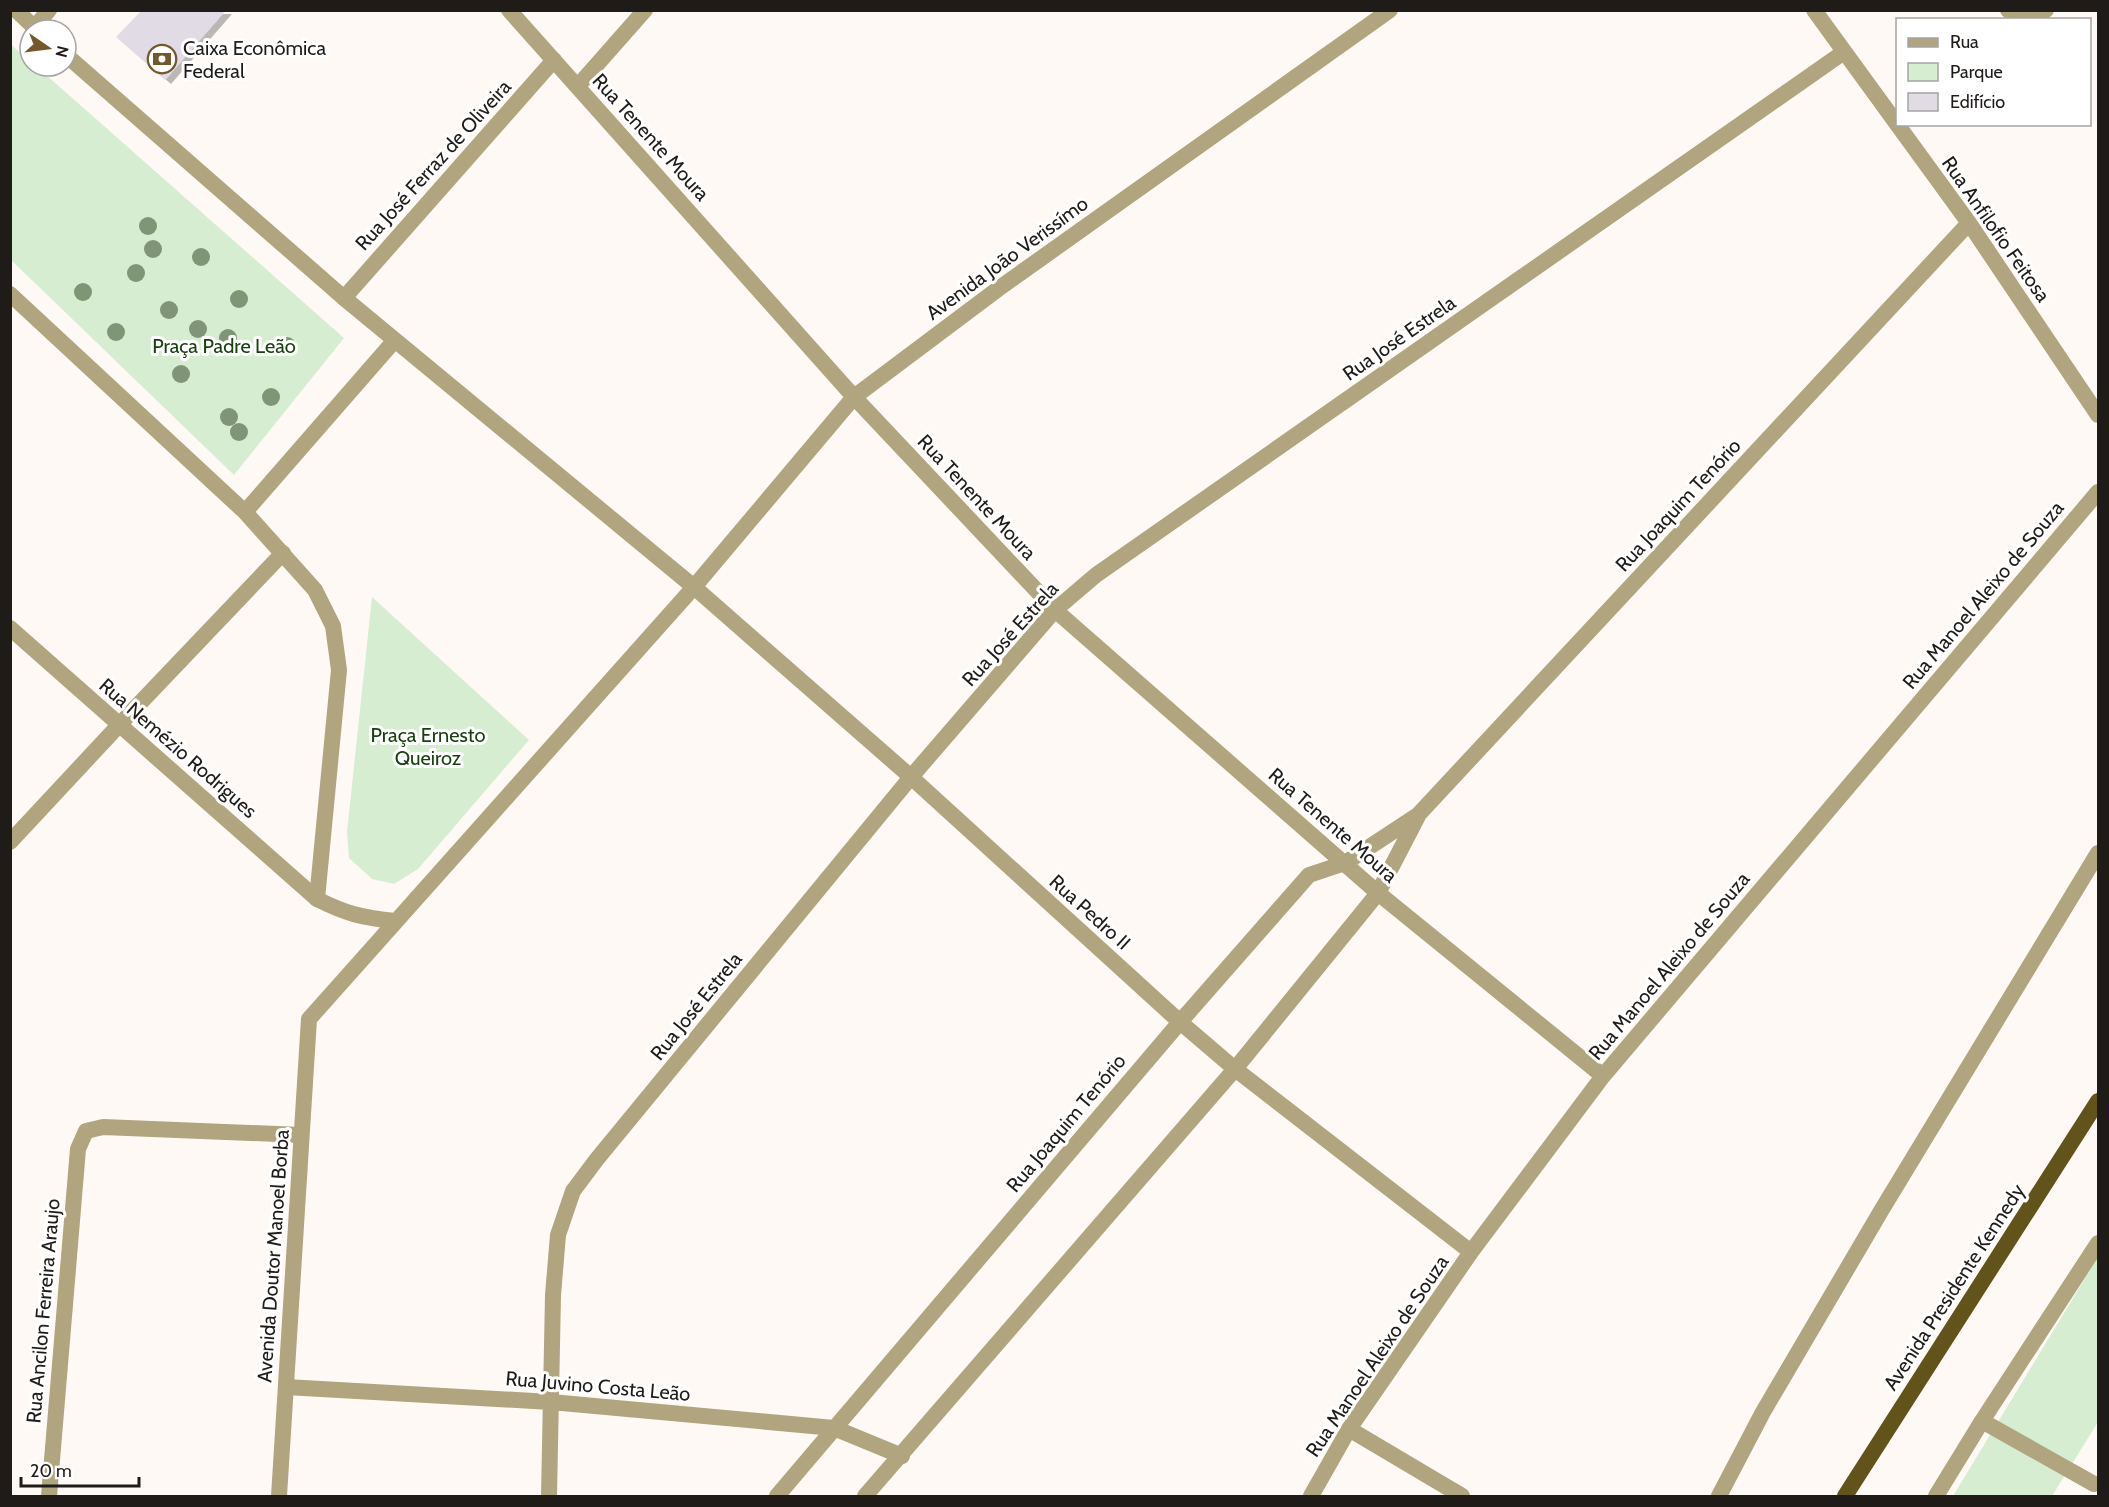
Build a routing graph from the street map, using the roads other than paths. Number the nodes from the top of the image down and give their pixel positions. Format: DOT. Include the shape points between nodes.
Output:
graph roads {
  1 [pos="509,10"];
  2 [pos="645,10"];
  3 [pos="1390,10"];
  4 [pos="1814,10"];
  5 [pos="2008,10"];
  6 [pos="2046,10"];
  7 [pos="2022,18"];
  8 [pos="2031,18"];
  9 [pos="1844,52"];
  10 [pos="554,60"];
  11 [pos="78,65"];
  12 [pos="578,86"];
  13 [pos="1896,124"];
  14 [pos="1897,126"];
  15 [pos="1968,224"];
  16 [pos="10,294"];
  17 [pos="344,298"];
  18 [pos="395,340"];
  19 [pos="854,397"];
  20 [pos="2098,416"];
  21 [pos="2098,492"];
  22 [pos="245,512"];
  23 [pos="283,553"];
  24 [pos="693,587"];
  25 [pos="1055,610"];
  26 [pos="10,628"];
  27 [pos="120,724"];
  28 [pos="910,777"];
  29 [pos="1418,815"];
  30 [pos="10,842"];
  31 [pos="2098,853"];
  32 [pos="1345,863"];
  33 [pos="1378,893"];
  34 [pos="317,899"];
  35 [pos="395,921"];
  36 [pos="1180,1022"];
  37 [pos="1235,1068"];
  38 [pos="1603,1076"];
  39 [pos="2098,1101"];
  40 [pos="301,1135"];
  41 [pos="2098,1243"];
  42 [pos="1471,1252"];
  43 [pos="286,1387"];
  44 [pos="551,1402"];
  45 [pos="1982,1421"];
  46 [pos="834,1428"];
  47 [pos="1349,1429"];
  48 [pos="902,1456"];
  49 [pos="2093,1486"];
  50 [pos="49,1497"];
  51 [pos="279,1497"];
  52 [pos="549,1497"];
  53 [pos="777,1497"];
  54 [pos="866,1497"];
  55 [pos="1311,1497"];
  56 [pos="1462,1497"];
  57 [pos="1719,1497"];
  58 [pos="1845,1497"];
  59 [pos="1936,1497"];
  1 -- 10 [label="street, Rua Tenente Moura"];
  2 -- 12 [label="street"];
  3 -- 19 [label="street, Avenida João Verissímo" via="998,289"];
  4 -- 9 [label="street, Rua Anfilofio Feitosa"];
  5 -- 7 [label="street"];
  6 -- 8 [label="street"];
  9 -- 13 [label="street, Rua Anfilofio Feitosa"];
  9 -- 25 [label="street, Rua José Estrela" via="1096,575"];
  10 -- 12 [label="street, Rua Tenente Moura"];
  10 -- 17 [label="street, Rua José Ferraz de Oliveira"];
  11 -- 17 [label="street"];
  12 -- 19 [label="street, Rua Tenente Moura"];
  14 -- 15 [label="street, Rua Anfilofio Feitosa"];
  15 -- 20 [label="street, Rua Anfilofio Feitosa"];
  15 -- 29 [label="street, Rua Joaquim Tenório"];
  16 -- 22 [label="street"];
  17 -- 18 [label="street"];
  18 -- 22 [label="street"];
  18 -- 24 [label="street"];
  19 -- 24 [label="street, Avenida João Verissímo"];
  19 -- 25 [label="street, Rua Tenente Moura"];
  21 -- 38 [label="street, Rua Manoel Aleixo de Souza"];
  22 -- 23 [label="street"];
  23 -- 27 [label="street"];
  23 -- 34 [label="street" via="315,590 333,626 339,670"];
  24 -- 28 [label="street, Rua Pedro II"];
  24 -- 35 [label="street"];
  25 -- 28 [label="street, Rua José Estrela"];
  25 -- 32 [label="street, Rua Tenente Moura"];
  26 -- 27 [label="street, Rua Nemézio Rodrigues"];
  27 -- 30 [label="street"];
  27 -- 34 [label="street, Rua Nemézio Rodrigues"];
  28 -- 36 [label="street, Rua Pedro II"];
  28 -- 44 [label="street, Rua José Estrela" via="573,1191 558,1235"];
  29 -- 32 [label="street, Rua Joaquim Tenório"];
  29 -- 33 [label="street, Rua Joaquim Tenório"];
  31 -- 57 [label="street" via="1763,1412"];
  32 -- 33 [label="street, Rua Tenente Moura"];
  32 -- 36 [label="street, Rua Joaquim Tenório" via="1309,875"];
  33 -- 37 [label="street, Rua Joaquim Tenório"];
  33 -- 38 [label="street, Rua Tenente Moura"];
  34 -- 35 [label="street" via="363,918"];
  35 -- 40 [label="street, Avenida Doutor Manoel Borba" via="309,1019"];
  36 -- 37 [label="street, Rua Pedro II"];
  36 -- 46 [label="street, Rua Joaquim Tenório"];
  37 -- 42 [label="street, Rua Pedro II"];
  37 -- 48 [label="street, Rua Joaquim Tenório"];
  38 -- 42 [label="street, Rua Manoel Aleixo de Souza"];
  39 -- 58 [label="highway, Avenida Presidente Kennedy"];
  40 -- 43 [label="street, Avenida Doutor Manoel Borba"];
  40 -- 50 [label="street, Rua Ancilon Ferreira Araujo" via="103,1127 86,1131 78,1149"];
  41 -- 45 [label="street"];
  42 -- 47 [label="street, Rua Manoel Aleixo de Souza"];
  43 -- 44 [label="street, Rua Juvino Costa Leão"];
  43 -- 51 [label="street, Avenida Doutor Manoel Borba"];
  44 -- 46 [label="street, Rua Juvino Costa Leão"];
  44 -- 52 [label="street, Rua José Estrela"];
  45 -- 49 [label="street"];
  45 -- 59 [label="street"];
  46 -- 48 [label="street, Rua Juvino Costa Leão"];
  46 -- 53 [label="street, Rua Joaquim Tenório"];
  47 -- 55 [label="street, Rua Manoel Aleixo de Souza"];
  47 -- 56 [label="street"];
  48 -- 54 [label="street, Rua Joaquim Tenório"];
}
